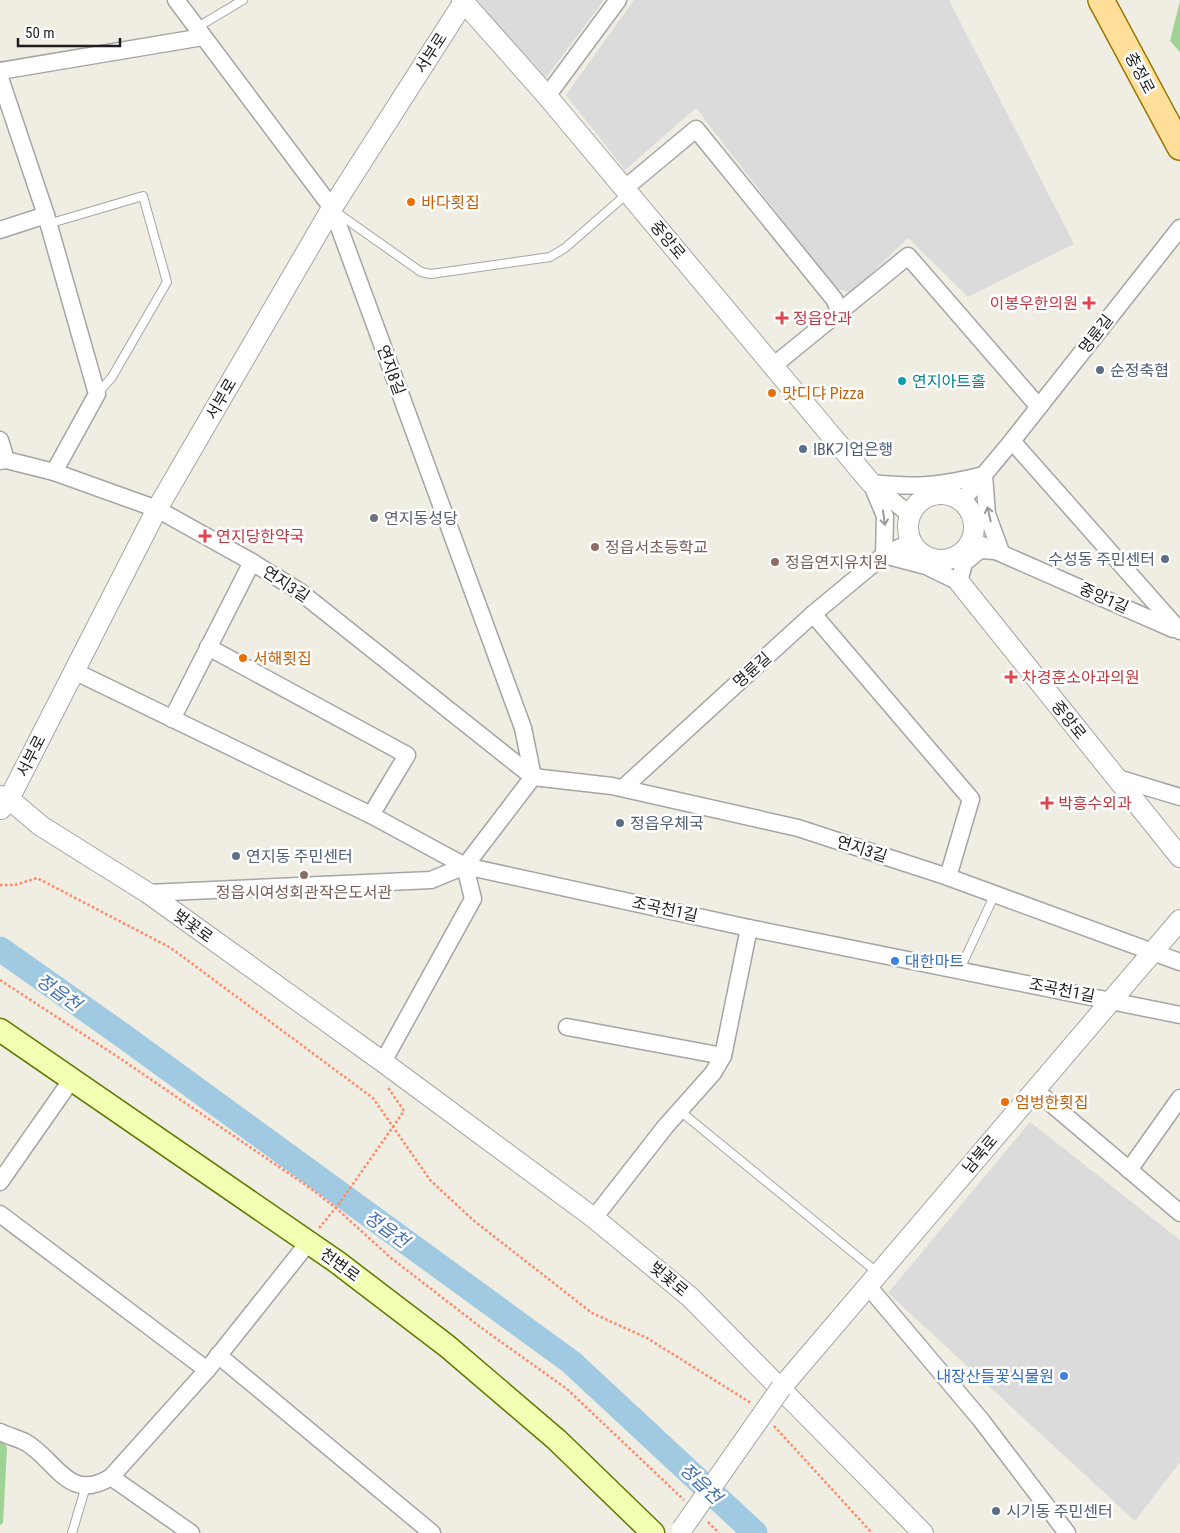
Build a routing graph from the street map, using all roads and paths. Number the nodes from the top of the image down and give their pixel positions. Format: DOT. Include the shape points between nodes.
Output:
graph roads {
  1 [pos="176,0"];
  2 [pos="243,0"];
  3 [pos="618,0"];
  4 [pos="1101,0"];
  5 [pos="463,1"];
  6 [pos="199,32"];
  7 [pos="0,71"];
  8 [pos="0,78"];
  9 [pos="547,96"];
  10 [pos="1180,147"];
  11 [pos="626,191"];
  12 [pos="332,208"];
  13 [pos="47,219"];
  14 [pos="1180,228"];
  15 [pos="0,230"];
  16 [pos="840,312"];
  17 [pos="773,366"];
  18 [pos="97,394"];
  19 [pos="1039,407"];
  20 [pos="0,440"];
  21 [pos="1012,441"];
  22 [pos="3,461"];
  23 [pos="54,472"];
  24 [pos="984,475"];
  25 [pos="871,483"];
  26 [pos="962,501"];
  27 [pos="157,509"];
  28 [pos="910,514"];
  29 [pos="973,541"];
  30 [pos="911,542"];
  31 [pos="1001,552"];
  32 [pos="884,555"];
  33 [pos="952,559"];
  34 [pos="252,562"];
  35 [pos="959,582"];
  36 [pos="813,614"];
  37 [pos="1180,631"];
  38 [pos="208,647"];
  39 [pos="74,671"];
  40 [pos="172,719"];
  41 [pos="1114,776"];
  42 [pos="534,777"];
  43 [pos="623,788"];
  44 [pos="1180,797"];
  45 [pos="3,802"];
  46 [pos="371,815"];
  47 [pos="1180,857"];
  48 [pos="465,866"];
  49 [pos="948,877"];
  50 [pos="0,885"];
  51 [pos="148,893"];
  52 [pos="995,894"];
  53 [pos="1180,920"];
  54 [pos="749,928"];
  55 [pos="1153,953"];
  56 [pos="1180,962"];
  57 [pos="960,969"];
  58 [pos="0,980"];
  59 [pos="1111,1000"];
  60 [pos="1180,1015"];
  61 [pos="567,1027"];
  62 [pos="0,1030"];
  63 [pos="723,1056"];
  64 [pos="383,1062"];
  65 [pos="72,1079"];
  66 [pos="1035,1090"];
  67 [pos="1180,1098"];
  68 [pos="680,1111"];
  69 [pos="394,1126"];
  70 [pos="1128,1170"];
  71 [pos="0,1182"];
  72 [pos="336,1208"];
  73 [pos="1180,1213"];
  74 [pos="0,1214"];
  75 [pos="594,1218"];
  76 [pos="308,1243"];
  77 [pos="874,1280"];
  78 [pos="218,1355"];
  79 [pos="206,1370"];
  80 [pos="781,1388"];
  81 [pos="752,1404"];
  82 [pos="771,1423"];
  83 [pos="0,1432"];
  84 [pos="111,1477"];
  85 [pos="86,1486"];
  86 [pos="685,1501"];
  87 [pos="705,1520"];
  88 [pos="681,1531"];
  89 [pos="72,1533"];
  90 [pos="190,1533"];
  91 [pos="432,1533"];
  92 [pos="653,1533"];
  93 [pos="719,1533"];
  94 [pos="872,1533"];
  95 [pos="923,1533"];
  96 [pos="1067,1533"];
  1 -- 6 [label="street, 연지8길"];
  2 -- 6 [label="lane"];
  3 -- 9 [label="street"];
  4 -- 10 [label="main road, 충정로"];
  5 -- 9 [label="street, 중앙로"];
  5 -- 12 [label="street, 서부로"];
  6 -- 7 [label="street"];
  6 -- 12 [label="street, 연지8길"];
  8 -- 13 [label="street"];
  9 -- 11 [label="street, 중앙로"];
  11 -- 12 [label="lane" via="550,257 431,274 421,272"];
  11 -- 16 [label="street" via="696,128 834,298"];
  11 -- 17 [label="street, 중앙로"];
  12 -- 27 [label="street, 서부로"];
  12 -- 42 [label="street, 연지8길" via="523,728"];
  13 -- 15 [label="street"];
  13 -- 18 [label="street"];
  13 -- 18 [label="lane" via="143,196 167,282 112,377"];
  14 -- 19 [label="street, 명륜길"];
  16 -- 17 [label="street"];
  16 -- 19 [label="street" via="908,256"];
  17 -- 25 [label="street, 중앙로"];
  18 -- 23 [label="street"];
  19 -- 21 [label="street, 명륜길"];
  20 -- 22 [label="street"];
  21 -- 24 [label="street, 명륜길"];
  21 -- 37 [label="street"];
  22 -- 23 [label="street, 연지3길"];
  23 -- 27 [label="street, 연지3길"];
  24 -- 25 [label="street" via="945,485 906,487"];
  24 -- 26 [label="street, 명륜길"];
  31 -- 24 [label="street, one-way" via="987,514"];
  25 -- 28 [label="street"];
  25 -- 32 [label="street, one-way" via="886,516"];
  26 -- 28 [label="street" via="935,494 922,500"];
  26 -- 29 [label="street" via="970,508 974,520"];
  27 -- 34 [label="street, 연지3길"];
  27 -- 39 [label="street, 서부로"];
  28 -- 30 [label="street"];
  29 -- 31 [label="street, 중앙1길"];
  29 -- 33 [label="street" via="967,550"];
  30 -- 32 [label="street, 명륜길"];
  30 -- 33 [label="street" via="930,558"];
  31 -- 35 [label="street" via="980,550 964,563"];
  31 -- 37 [label="street, 중앙1길"];
  32 -- 35 [label="street" via="926,566"];
  32 -- 36 [label="street, 명륜길"];
  33 -- 35 [label="street"];
  34 -- 38 [label="street"];
  34 -- 42 [label="street, 연지3길" via="299,591"];
  35 -- 41 [label="street, 중앙로"];
  36 -- 43 [label="street, 명륜길"];
  36 -- 49 [label="street" via="970,799"];
  38 -- 40 [label="street"];
  38 -- 46 [label="street" via="406,754"];
  39 -- 40 [label="street, 조곡천1길"];
  39 -- 45 [label="street, 서부로"];
  40 -- 46 [label="street, 조곡천1길"];
  41 -- 44 [label="street"];
  41 -- 47 [label="street, 중앙로"];
  42 -- 43 [label="street, 연지3길"];
  42 -- 48 [label="street"];
  43 -- 49 [label="street, 연지3길" via="798,828"];
  45 -- 51 [label="street, 벚꽃로"];
  46 -- 48 [label="street, 조곡천1길"];
  48 -- 51 [label="street" via="431,880"];
  48 -- 54 [label="street, 조곡천1길"];
  48 -- 64 [label="street" via="474,899"];
  49 -- 52 [label="street, 연지3길"];
  50 -- 69 [label="path" via="15,885 37,878 171,948 373,1098"];
  51 -- 64 [label="street, 벚꽃로"];
  52 -- 55 [label="street, 연지3길"];
  52 -- 57 [label="lane"];
  53 -- 55 [label="street, 남북로"];
  54 -- 57 [label="street, 조곡천1길"];
  54 -- 63 [label="street"];
  55 -- 56 [label="street, 연지3길"];
  55 -- 59 [label="street, 남북로"];
  57 -- 59 [label="street, 조곡천1길"];
  58 -- 72 [label="path" via="126,1062"];
  59 -- 60 [label="street, 조곡천1길"];
  59 -- 66 [label="street, 남북로"];
  61 -- 63 [label="street"];
  62 -- 65 [label="main road, 천변로"];
  63 -- 68 [label="street" via="713,1073"];
  64 -- 69 [label="path" via="382,1078 404,1111"];
  64 -- 75 [label="street, 벚꽃로"];
  65 -- 71 [label="street"];
  65 -- 76 [label="main road, 천변로"];
  66 -- 70 [label="street"];
  66 -- 77 [label="street, 남북로"];
  67 -- 70 [label="street"];
  68 -- 75 [label="street"];
  68 -- 77 [label="lane"];
  69 -- 72 [label="path"];
  69 -- 81 [label="path" via="430,1180 473,1220 525,1261 592,1313 647,1338"];
  70 -- 73 [label="street"];
  72 -- 76 [label="path"];
  72 -- 86 [label="path" via="391,1258 567,1389"];
  74 -- 79 [label="street"];
  75 -- 80 [label="street, 벚꽃로" via="690,1297"];
  76 -- 78 [label="street"];
  76 -- 92 [label="main road, 천변로" via="502,1391"];
  77 -- 80 [label="street, 남북로"];
  77 -- 96 [label="street"];
  78 -- 79 [label="street"];
  78 -- 91 [label="street"];
  79 -- 84 [label="street"];
  80 -- 88 [label="street, 남북로, bridge"];
  80 -- 95 [label="street, 벚꽃로"];
  82 -- 94 [label="path"];
  83 -- 85 [label="street" via="25,1442 67,1481"];
  84 -- 85 [label="street" via="102,1483"];
  84 -- 90 [label="street"];
  85 -- 89 [label="lane"];
  87 -- 93 [label="path"];
}
